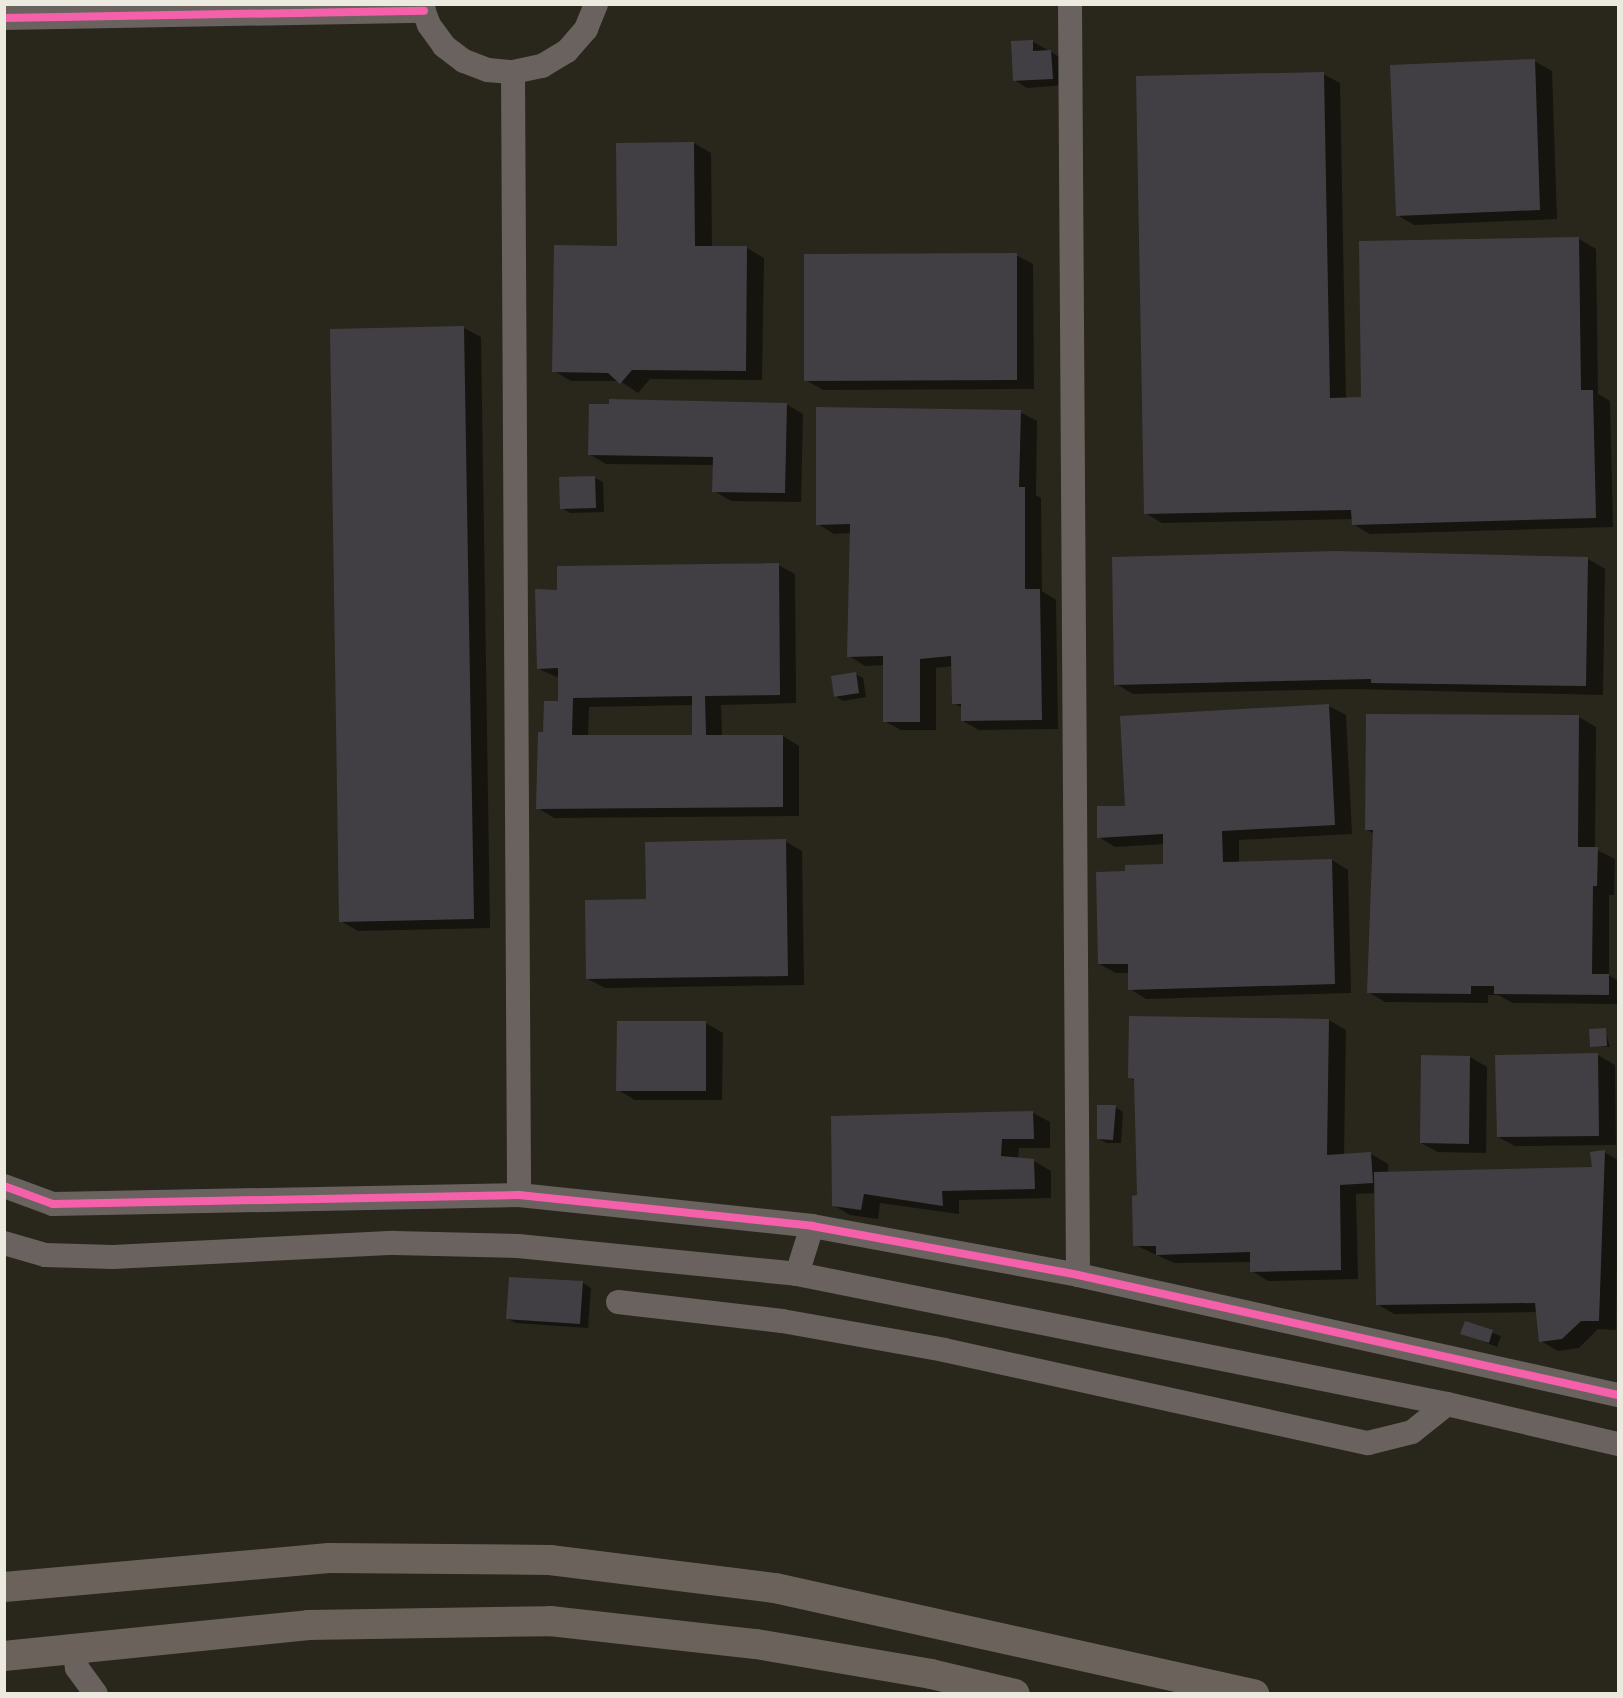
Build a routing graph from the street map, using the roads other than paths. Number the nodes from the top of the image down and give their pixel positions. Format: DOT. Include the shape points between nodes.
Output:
graph roads {
  1 [pos="596,4"];
  2 [pos="1070,4"];
  3 [pos="422,8"];
  4 [pos="4,18"];
  5 [pos="513,72"];
  6 [pos="4,1186"];
  7 [pos="519,1195"];
  8 [pos="812,1226"];
  9 [pos="4,1243"];
  10 [pos="797,1274"];
  11 [pos="1078,1275"];
  12 [pos="618,1302"];
  13 [pos="1618,1395"];
  14 [pos="1447,1404"];
  15 [pos="1618,1444"];
  16 [pos="4,1566"];
  17 [pos="104,1578"];
  18 [pos="4,1587"];
  19 [pos="74,1647"];
  20 [pos="4,1656"];
  21 [pos="96,1694"];
  22 [pos="1015,1694"];
  23 [pos="1254,1694"];
  1 -- 5 [label="street" via="586,29 567,51 542,66"];
  2 -- 11 [label="street"];
  3 -- 4 [label="street"];
  3 -- 5 [label="street" via="444,46 464,61 488,70"];
  5 -- 7 [label="street"];
  6 -- 7 [label="street" via="53,1204"];
  7 -- 8 [label="street"];
  8 -- 10 [label="street"];
  8 -- 11 [label="street"];
  9 -- 10 [label="street" via="45,1255 113,1257 394,1243 518,1246"];
  10 -- 14 [label="street"];
  11 -- 13 [label="street"];
  12 -- 14 [label="street" via="782,1322 933,1347 1368,1443 1412,1432"];
  14 -- 15 [label="street"];
  16 -- 17 [label="main road"];
  17 -- 18 [label="main road"];
  17 -- 23 [label="main road" via="329,1558 550,1560 775,1588"];
  19 -- 20 [label="main road"];
  19 -- 21 [label="street" via="77,1668"];
  19 -- 22 [label="main road" via="308,1625 550,1621 756,1644 931,1674"];
}
